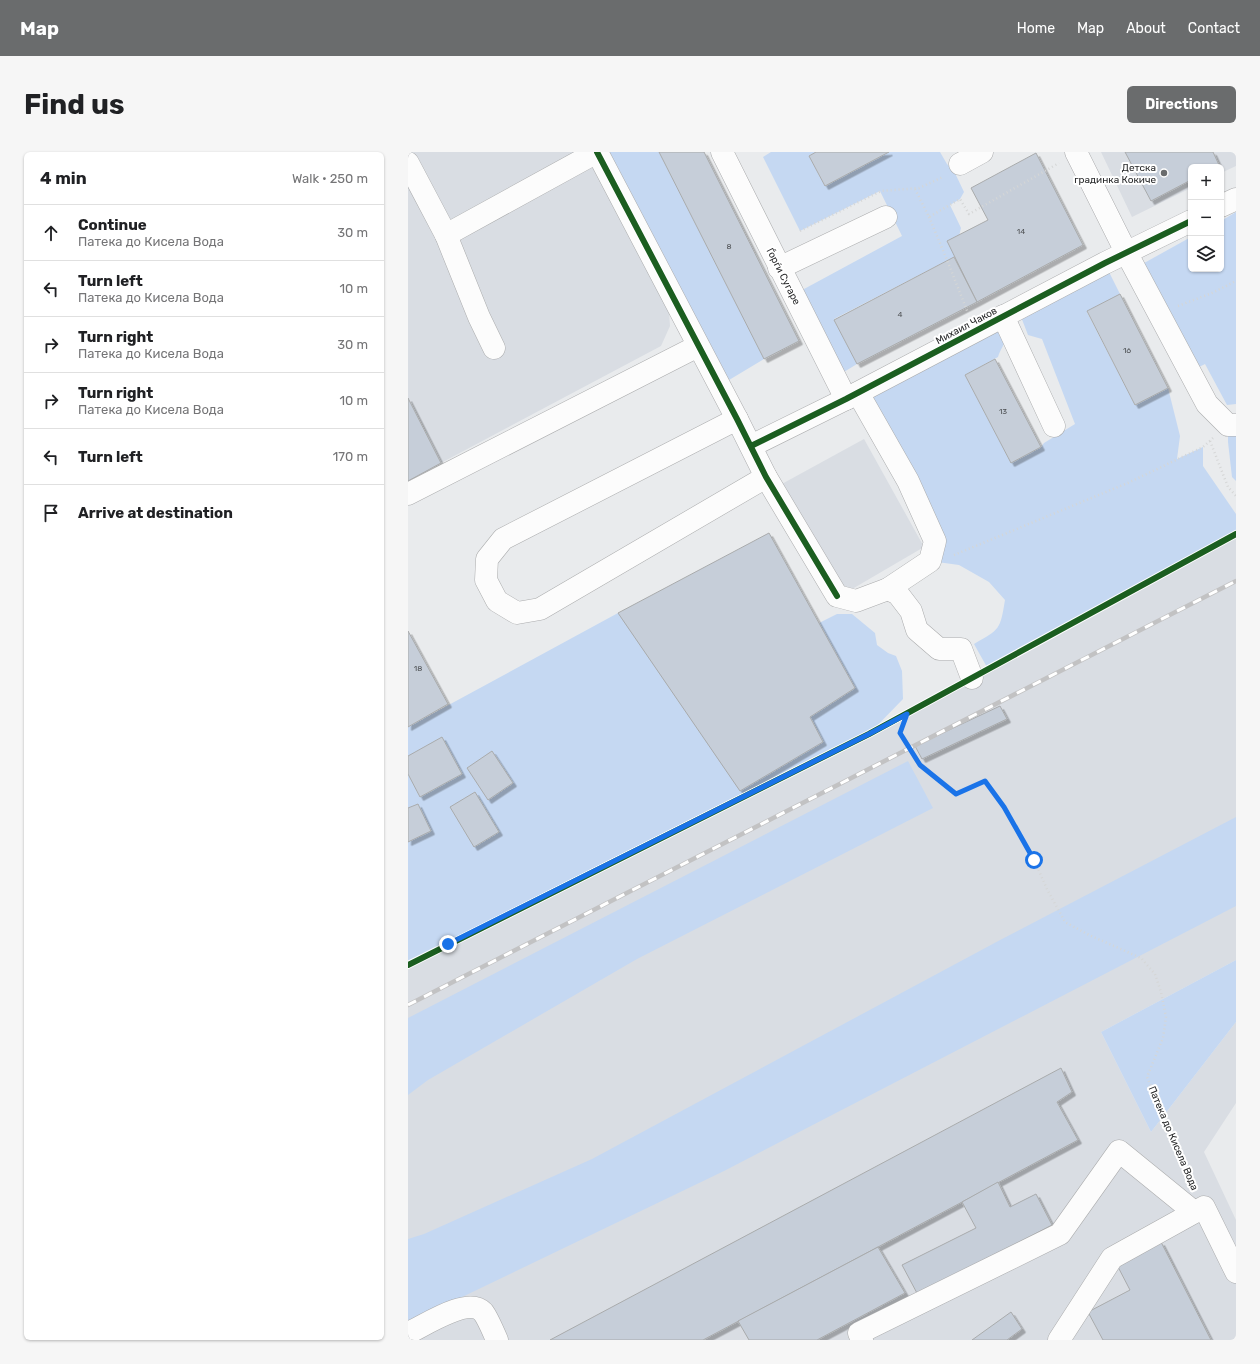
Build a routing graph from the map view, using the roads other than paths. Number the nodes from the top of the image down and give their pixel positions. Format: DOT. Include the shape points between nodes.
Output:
graph roads {
  1 [pos="597,152"];
  2 [pos="982,152"];
  3 [pos="728,154"];
  4 [pos="1070,156"];
  5 [pos="408,162"];
  6 [pos="960,164"];
  7 [pos="1236,199"];
  8 [pos="1224,205"];
  9 [pos="886,217"];
  10 [pos="1188,222"];
  11 [pos="446,235"];
  12 [pos="1126,252"];
  13 [pos="780,268"];
  14 [pos="1003,316"];
  15 [pos="698,346"];
  16 [pos="494,348"];
  17 [pos="852,396"];
  18 [pos="737,419"];
  19 [pos="1232,425"];
  20 [pos="1054,426"];
  21 [pos="751,446"];
  22 [pos="766,477"];
  23 [pos="408,494"];
  24 [pos="888,589"];
  25 [pos="972,678"];
  26 [pos="1199,1210"];
  27 [pos="1236,1272"];
  28 [pos="408,1333"];
  29 [pos="855,1338"];
  30 [pos="497,1340"];
  31 [pos="1059,1340"];
  1 -- 11 [label="street"];
  1 -- 15 [label="street"];
  2 -- 6 [label="street"];
  3 -- 13 [label="street, Ѓорѓи Сугаре"];
  4 -- 12 [label="street"];
  5 -- 11 [label="street"];
  7 -- 8 [label="street"];
  9 -- 13 [label="street"];
  10 -- 12 [label="street, Михаил Чаков"];
  11 -- 16 [label="street"];
  12 -- 14 [label="street, Михаил Чаков"];
  12 -- 19 [label="street" via="1207,404"];
  13 -- 17 [label="street, Ѓорѓи Сугаре"];
  14 -- 17 [label="street, Михаил Чаков"];
  14 -- 20 [label="street"];
  15 -- 18 [label="street"];
  15 -- 23 [label="street"];
  17 -- 21 [label="street, Михаил Чаков"];
  17 -- 24 [label="street, Ѓорѓи Сугаре" via="908,481 935,541 930,562"];
  18 -- 21 [label="street"];
  18 -- 22 [label="street" via="503,539 488,559 486,580 497,601 517,613 540,609"];
  21 -- 22 [label="street"];
  22 -- 24 [label="street" via="837,596 856,601"];
  24 -- 25 [label="street" via="898,594 911,611 917,630 939,649 961,649"];
  26 -- 27 [label="street"];
  26 -- 29 [label="street" via="1119,1151 1060,1234"];
  26 -- 31 [label="street" via="1112,1258"];
  28 -- 30 [label="street" via="457,1309 472,1307 482,1312"];
}
